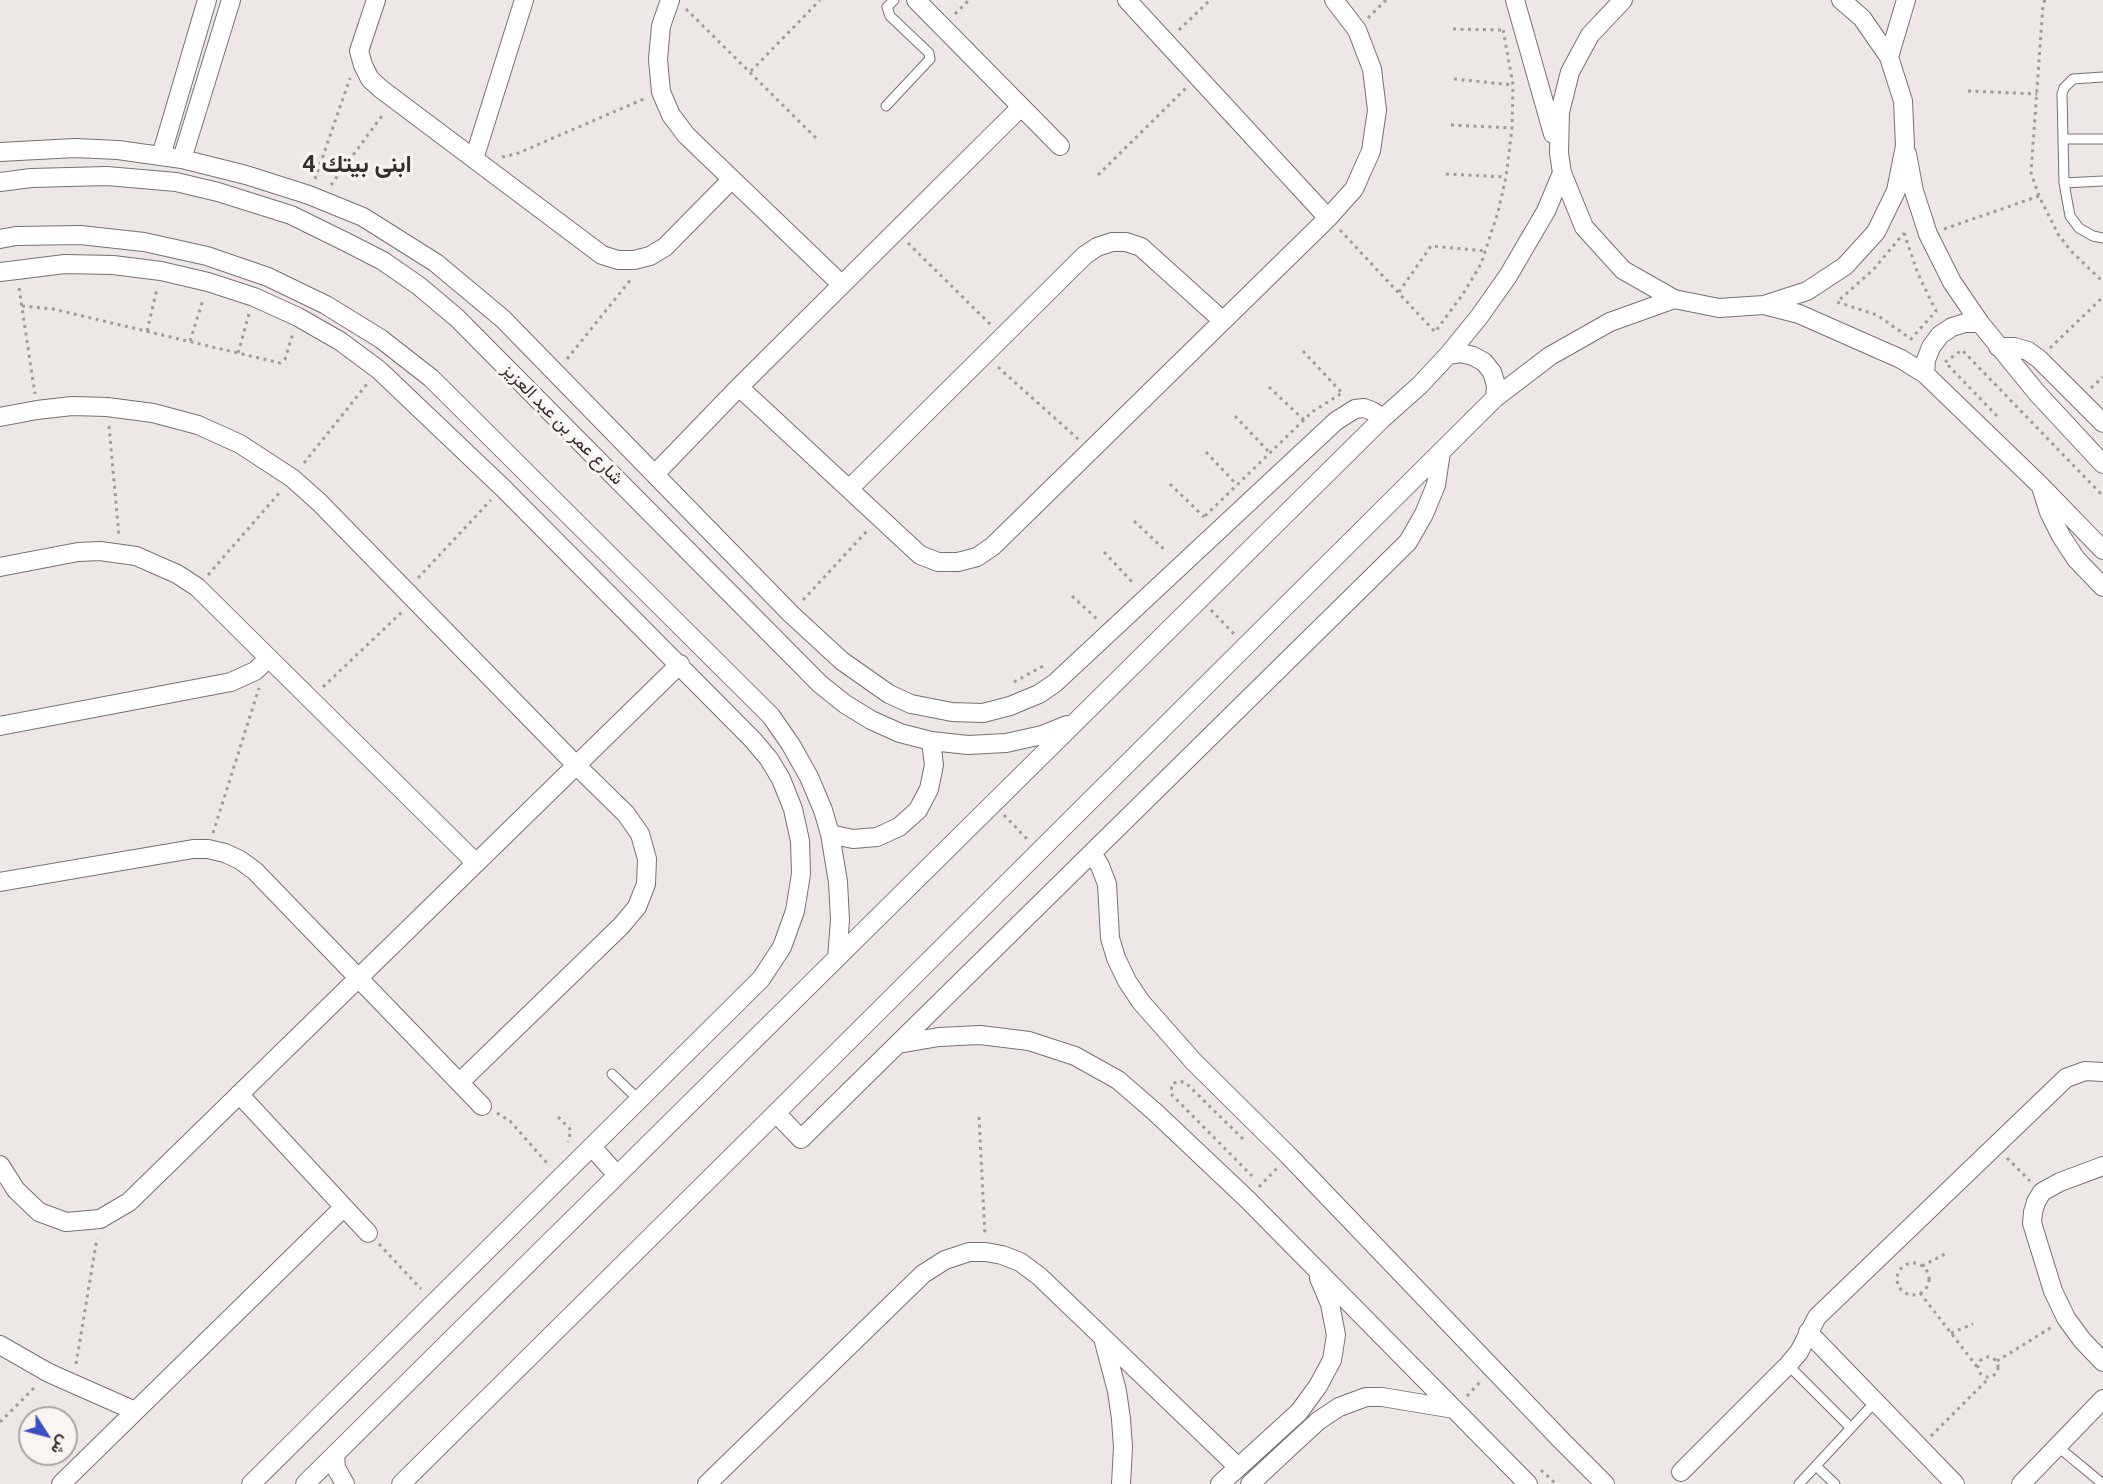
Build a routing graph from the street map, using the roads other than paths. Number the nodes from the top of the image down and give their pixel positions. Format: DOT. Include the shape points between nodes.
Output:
graph roads {
  1 [pos="207,0"];
  2 [pos="231,0"];
  3 [pos="376,0"];
  4 [pos="524,0"];
  5 [pos="894,0"];
  6 [pos="916,0"];
  7 [pos="1127,0"];
  8 [pos="1334,0"];
  9 [pos="1515,0"];
  10 [pos="1623,0"];
  11 [pos="1841,0"];
  12 [pos="1906,0"];
  13 [pos="677,4"];
  14 [pos="1889,57"];
  15 [pos="2103,77"];
  16 [pos="886,106"];
  17 [pos="1021,107"];
  18 [pos="2063,139"];
  19 [pos="2103,139"];
  20 [pos="1060,146"];
  21 [pos="1905,146"];
  22 [pos="0,152"];
  23 [pos="1559,153"];
  24 [pos="161,156"];
  25 [pos="182,159"];
  26 [pos="474,159"];
  27 [pos="1562,173"];
  28 [pos="732,179"];
  29 [pos="2103,181"];
  30 [pos="0,182"];
  31 [pos="2064,183"];
  32 [pos="315,198"];
  33 [pos="1328,218"];
  34 [pos="310,224"];
  35 [pos="2103,238"];
  36 [pos="0,239"];
  37 [pos="8,270"];
  38 [pos="842,285"];
  39 [pos="1674,299"];
  40 [pos="1764,305"];
  41 [pos="503,319"];
  42 [pos="1223,321"];
  43 [pos="1980,323"];
  44 [pos="481,342"];
  45 [pos="1998,347"];
  46 [pos="1448,355"];
  47 [pos="1925,374"];
  48 [pos="739,387"];
  49 [pos="1495,398"];
  50 [pos="0,417"];
  51 [pos="1383,418"];
  52 [pos="2103,423"];
  53 [pos="1441,452"];
  54 [pos="2103,464"];
  55 [pos="655,474"];
  56 [pos="2041,486"];
  57 [pos="849,489"];
  58 [pos="579,527"];
  59 [pos="561,546"];
  60 [pos="2103,550"];
  61 [pos="0,567"];
  62 [pos="2103,587"];
  63 [pos="787,610"];
  64 [pos="763,626"];
  65 [pos="269,658"];
  66 [pos="680,663"];
  67 [pos="1077,721"];
  68 [pos="0,726"];
  69 [pos="931,741"];
  70 [pos="576,765"];
  71 [pos="830,834"];
  72 [pos="1092,853"];
  73 [pos="476,863"];
  74 [pos="0,882"];
  75 [pos="837,958"];
  76 [pos="358,978"];
  77 [pos="898,1044"];
  78 [pos="2103,1072"];
  79 [pos="612,1074"];
  80 [pos="460,1082"];
  81 [pos="239,1094"];
  82 [pos="639,1100"];
  83 [pos="482,1106"];
  84 [pos="777,1113"];
  85 [pos="592,1147"];
  86 [pos="0,1165"];
  87 [pos="2103,1166"];
  88 [pos="617,1175"];
  89 [pos="344,1207"];
  90 [pos="368,1233"];
  91 [pos="1315,1268"];
  92 [pos="1808,1332"];
  93 [pos="1102,1337"];
  94 [pos="0,1345"];
  95 [pos="2103,1362"];
  96 [pos="1788,1365"];
  97 [pos="2103,1399"];
  98 [pos="1875,1402"];
  99 [pos="1454,1409"];
  100 [pos="135,1411"];
  101 [pos="1851,1428"];
  102 [pos="2057,1446"];
  103 [pos="335,1455"];
  104 [pos="1816,1466"];
  105 [pos="1238,1467"];
  106 [pos="1681,1472"];
  107 [pos="2090,1480"];
  108 [pos="709,1483"];
  109 [pos="61,1484"];
  110 [pos="251,1484"];
  111 [pos="305,1484"];
  112 [pos="345,1484"];
  113 [pos="401,1484"];
  114 [pos="1121,1484"];
  115 [pos="1220,1484"];
  116 [pos="1250,1484"];
  117 [pos="1528,1484"];
  118 [pos="1605,1484"];
  119 [pos="1799,1484"];
  120 [pos="1835,1484"];
  121 [pos="1955,1484"];
  122 [pos="2021,1484"];
  123 [pos="2103,1484"];
  1 -- 24 [label="street"];
  2 -- 25 [label="street"];
  3 -- 26 [label="street" via="359,51 370,79"];
  4 -- 26 [label="street"];
  5 -- 16 [label="lane" via="887,7 890,16 929,53 930,59"];
  6 -- 17 [label="street"];
  7 -- 33 [label="street"];
  8 -- 33 [label="street" via="1357,30 1372,69 1377,110 1371,151 1354,189"];
  9 -- 23 [label="street"];
  10 -- 23 [label="street" via="1590,35 1570,72 1560,112"];
  11 -- 14 [label="street" via="1862,18"];
  12 -- 14 [label="street"];
  13 -- 28 [label="street" via="661,26 661,92 686,135"];
  14 -- 21 [label="street" via="1903,100"];
  15 -- 18 [label="lane" via="2077,77 2064,88"];
  17 -- 20 [label="street"];
  17 -- 38 [label="street"];
  18 -- 19 [label="lane"];
  18 -- 31 [label="lane"];
  21 -- 40 [label="street" via="1896,191 1876,232 1845,266 1807,291"];
  21 -- 43 [label="street" via="1928,234 1952,282"];
  22 -- 24 [label="street" via="75,148"];
  23 -- 27 [label="street"];
  24 -- 25 [label="street"];
  25 -- 32 [label="street"];
  26 -- 28 [label="street" via="602,255 626,260 650,256 665,247"];
  27 -- 39 [label="street" via="1584,227 1623,270"];
  27 -- 46 [label="street" via="1546,211 1508,276"];
  28 -- 38 [label="street"];
  29 -- 31 [label="lane"];
  30 -- 34 [label="street, شارع عمر بن عبد العزيز" via="107,176 176,182 218,192"];
  31 -- 35 [label="lane" via="2070,216 2079,228"];
  32 -- 34 [label="street"];
  32 -- 41 [label="street" via="363,217 400,239 436,263"];
  33 -- 42 [label="street"];
  34 -- 44 [label="street, شارع عمر بن عبد العزيز" via="383,261 419,286"];
  36 -- 58 [label="street" via="80,235 144,242 268,277 326,305 381,339 431,378"];
  37 -- 59 [label="street" via="64,264 161,271 254,297 298,317 379,370"];
  38 -- 48 [label="street"];
  39 -- 40 [label="street" via="1719,308"];
  39 -- 49 [label="street" via="1610,322 1550,356"];
  40 -- 47 [label="street" via="1808,318 1901,359"];
  41 -- 44 [label="street"];
  41 -- 55 [label="street"];
  42 -- 57 [label="street" via="993,546 977,557 958,562 920,555"];
  42 -- 57 [label="street" via="1140,247 1112,242 1098,247 1085,255"];
  43 -- 45 [label="street"];
  43 -- 47 [label="street" via="1965,323 1940,335 1931,346"];
  44 -- 64 [label="street, شارع عمر بن عبد العزيز"];
  45 -- 52 [label="street" via="2014,347 2039,358"];
  45 -- 54 [label="street"];
  46 -- 49 [label="street" via="1467,354 1484,362 1496,385"];
  46 -- 51 [label="street"];
  47 -- 56 [label="street"];
  48 -- 55 [label="street"];
  48 -- 57 [label="street"];
  49 -- 53 [label="street"];
  50 -- 70 [label="street" via="72,406 107,407 153,413 198,425 240,444 292,478 319,502"];
  51 -- 63 [label="street" via="1364,408 1356,409 1328,428 1069,672 1039,694 1010,706 983,713 911,704 850,668"];
  51 -- 67 [label="street"];
  53 -- 72 [label="street" via="1436,485 1408,542"];
  53 -- 84 [label="street"];
  55 -- 63 [label="street"];
  56 -- 60 [label="street"];
  56 -- 62 [label="street" via="2061,536 2076,559"];
  58 -- 59 [label="street"];
  58 -- 71 [label="street" via="771,716 809,777"];
  59 -- 66 [label="street"];
  61 -- 65 [label="street" via="78,552 136,556 159,564 197,587"];
  63 -- 64 [label="street"];
  64 -- 69 [label="street, شارع عمر بن عبد العزيز" via="845,704 900,733"];
  65 -- 68 [label="street" via="255,671 231,682"];
  65 -- 73 [label="street"];
  66 -- 70 [label="street"];
  66 -- 82 [label="street" via="753,740 781,779 800,841 801,874 795,911 782,947 761,979"];
  67 -- 69 [label="street, شارع عمر بن عبد العزيز" via="1006,744"];
  67 -- 75 [label="street"];
  69 -- 71 [label="street" via="934,765 929,789 918,810 899,827 877,837 853,839"];
  70 -- 73 [label="street"];
  70 -- 80 [label="street" via="626,814 640,834 647,859 646,884 637,907 621,926"];
  71 -- 75 [label="street" via="838,882"];
  72 -- 77 [label="street"];
  72 -- 118 [label="street" via="1107,884 1110,938 1116,958 1147,1009"];
  73 -- 76 [label="street"];
  74 -- 76 [label="street" via="193,849 225,853 255,871"];
  75 -- 88 [label="street"];
  76 -- 80 [label="street"];
  76 -- 81 [label="street"];
  77 -- 84 [label="street" via="801,1139"];
  77 -- 91 [label="street" via="980,1035 1029,1041 1075,1056 1118,1080 1155,1112"];
  78 -- 92 [label="street" via="2085,1071 2066,1078 1817,1317"];
  79 -- 82 [label="lane"];
  80 -- 83 [label="street"];
  81 -- 86 [label="street" via="129,1202 100,1219 66,1222 39,1212 16,1190"];
  81 -- 89 [label="street"];
  82 -- 85 [label="street"];
  84 -- 113 [label="street"];
  85 -- 88 [label="street"];
  85 -- 110 [label="street"];
  87 -- 95 [label="street" via="2042,1192 2032,1212 2053,1291 2066,1318"];
  88 -- 103 [label="street"];
  89 -- 90 [label="street"];
  89 -- 100 [label="street"];
  91 -- 99 [label="street"];
  91 -- 105 [label="street" via="1330,1304 1336,1335 1332,1360 1299,1412"];
  92 -- 96 [label="street"];
  92 -- 98 [label="street"];
  93 -- 105 [label="street"];
  93 -- 108 [label="street" via="1020,1262 986,1252 969,1252 945,1260 923,1274"];
  93 -- 114 [label="street" via="1121,1419"];
  94 -- 100 [label="street" via="49,1373"];
  96 -- 101 [label="lane"];
  96 -- 106 [label="street"];
  97 -- 102 [label="street"];
  98 -- 101 [label="lane"];
  98 -- 121 [label="street"];
  99 -- 116 [label="street" via="1366,1397 1339,1407 1318,1421"];
  99 -- 117 [label="street"];
  100 -- 109 [label="street"];
  101 -- 104 [label="lane"];
  102 -- 107 [label="lane"];
  102 -- 122 [label="street"];
  103 -- 111 [label="street"];
  103 -- 112 [label="street" via="336,1468"];
  104 -- 119 [label="lane"];
  104 -- 120 [label="lane"];
  105 -- 115 [label="street"];
  107 -- 123 [label="lane"];
}
